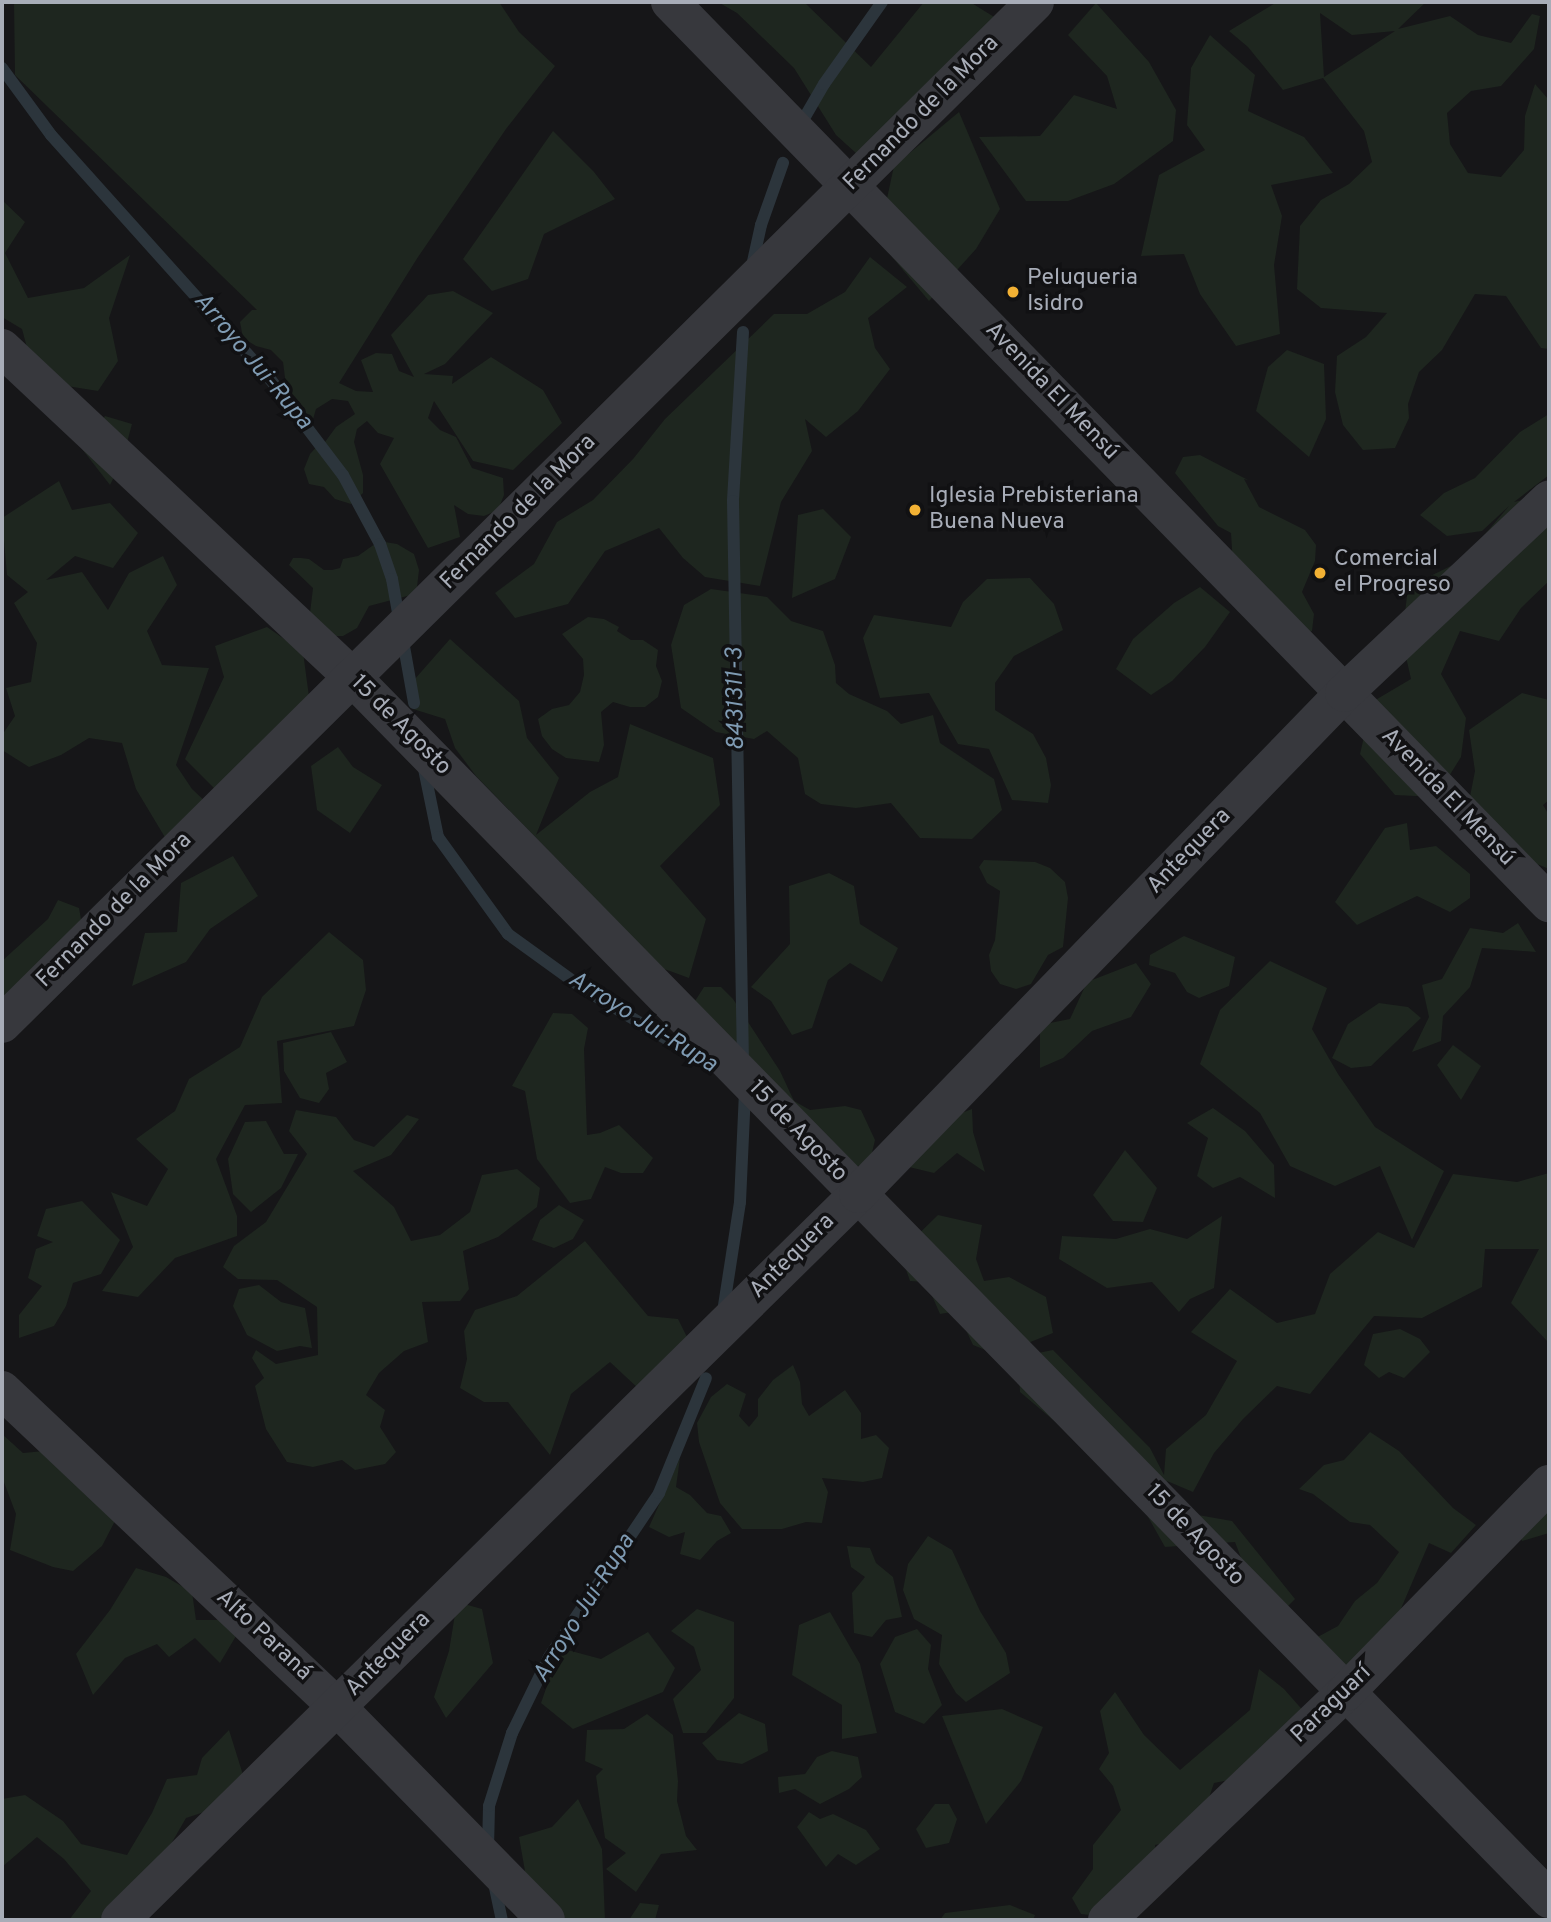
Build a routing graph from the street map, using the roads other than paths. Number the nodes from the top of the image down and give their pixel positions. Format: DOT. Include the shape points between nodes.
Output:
graph roads {
  1 [pos="670,2"];
  2 [pos="1035,2"];
  3 [pos="849,186"];
  4 [pos="2,348"];
  5 [pos="1549,500"];
  6 [pos="352,677"];
  7 [pos="1344,693"];
  8 [pos="1549,903"];
  9 [pos="2,1024"];
  10 [pos="858,1194"];
  11 [pos="2,1390"];
  12 [pos="1549,1484"];
  13 [pos="1346,1692"];
  14 [pos="337,1707"];
  15 [pos="1549,1899"];
  16 [pos="120,1920"];
  17 [pos="546,1920"];
  18 [pos="1107,1920"];
  1 -- 3 [label="street, Avenida El Mensú"];
  2 -- 3 [label="street, Fernando de la Mora"];
  3 -- 6 [label="street, Fernando de la Mora"];
  3 -- 7 [label="street, Avenida El Mensú"];
  4 -- 6 [label="street, 15 de Agosto"];
  5 -- 7 [label="street, Antequera"];
  6 -- 9 [label="street, Fernando de la Mora"];
  6 -- 10 [label="street, 15 de Agosto"];
  7 -- 8 [label="street, Avenida El Mensú"];
  7 -- 10 [label="street, Antequera"];
  10 -- 13 [label="street, 15 de Agosto"];
  10 -- 14 [label="street, Antequera"];
  11 -- 14 [label="street, Alto Paraná"];
  12 -- 13 [label="street, Paraguarí"];
  13 -- 15 [label="street, 15 de Agosto"];
  13 -- 18 [label="street, Paraguarí"];
  14 -- 16 [label="street, Antequera"];
  14 -- 17 [label="street, Alto Paraná"];
}
